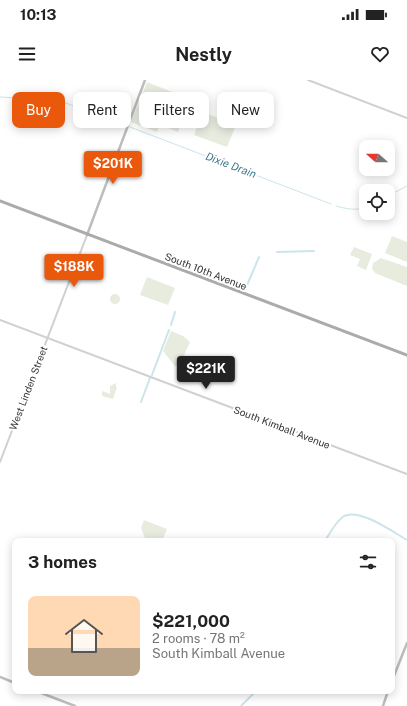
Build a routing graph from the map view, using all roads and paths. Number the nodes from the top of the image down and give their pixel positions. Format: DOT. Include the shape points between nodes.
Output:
graph roads {
  1 [pos="145,80"];
  2 [pos="308,80"];
  3 [pos="407,118"];
  4 [pos="0,201"];
  5 [pos="87,234"];
  6 [pos="0,320"];
  7 [pos="47,337"];
  8 [pos="407,355"];
  9 [pos="0,462"];
  10 [pos="407,474"];
  11 [pos="407,643"];
  12 [pos="395,673"];
  13 [pos="0,677"];
  14 [pos="12,682"];
  15 [pos="44,694"];
  16 [pos="387,694"];
  17 [pos="76,706"];
  18 [pos="383,706"];
  1 -- 5 [label="main road"];
  2 -- 3 [label="street"];
  4 -- 5 [label="main road, South 10th Avenue"];
  5 -- 7 [label="street, West Linden Street"];
  5 -- 8 [label="main road, South 10th Avenue"];
  6 -- 7 [label="street, South Kimball Avenue"];
  7 -- 9 [label="street, West Linden Street"];
  7 -- 10 [label="street, South Kimball Avenue"];
  11 -- 12 [label="main road"];
  13 -- 14 [label="main road"];
  15 -- 17 [label="main road"];
  16 -- 18 [label="main road"];
}
